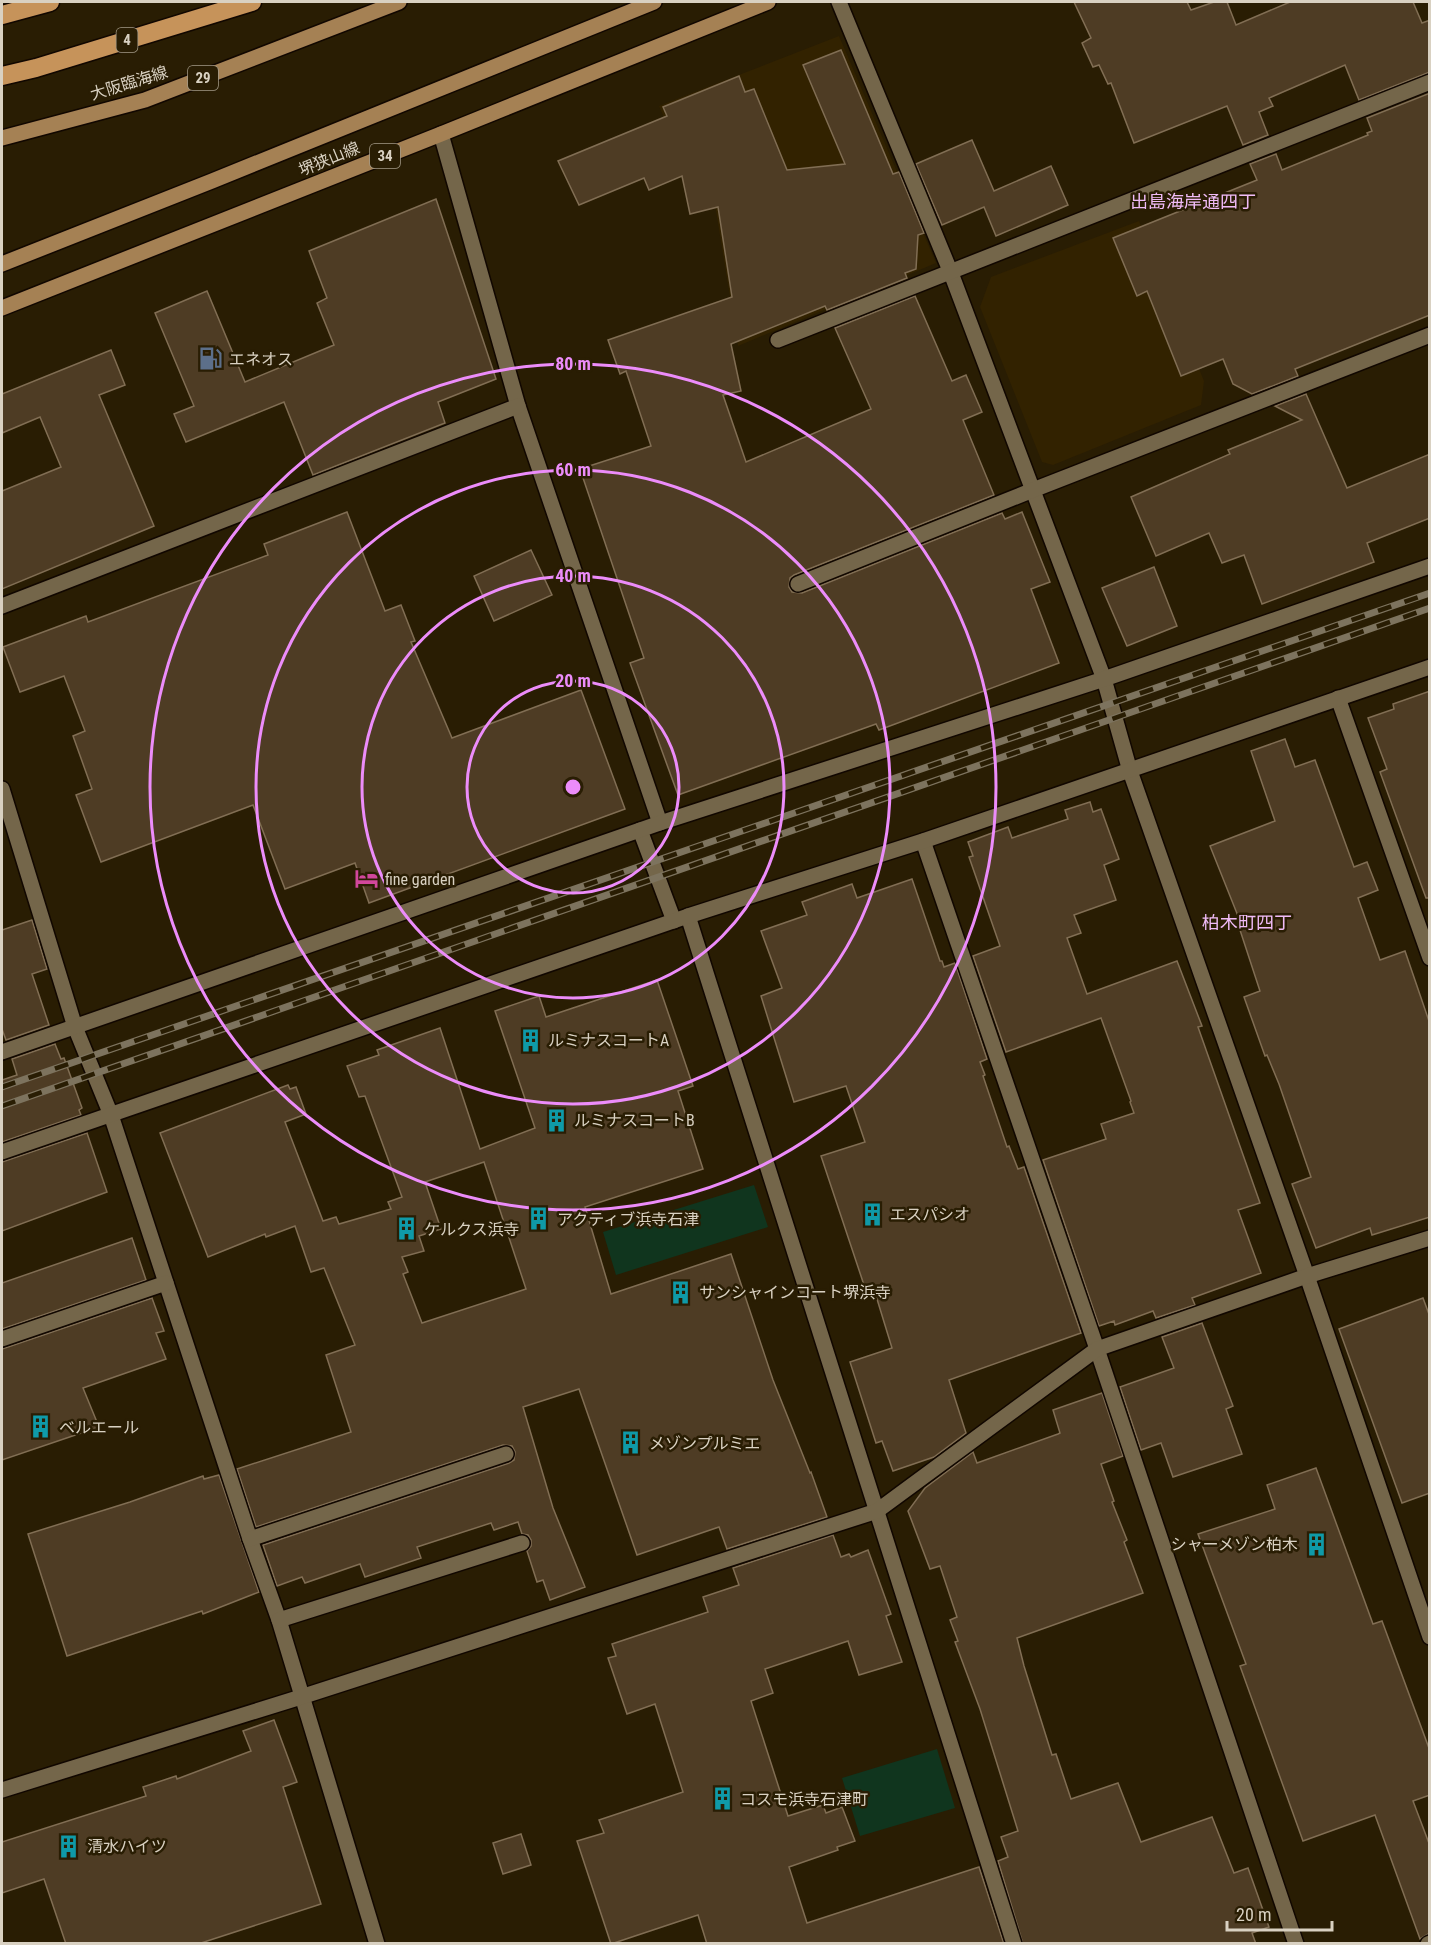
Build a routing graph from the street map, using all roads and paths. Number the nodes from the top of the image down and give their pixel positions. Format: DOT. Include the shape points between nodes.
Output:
graph roads {
  1 [pos="50,2"];
  2 [pos="252,2"];
  3 [pos="399,2"];
  4 [pos="654,2"];
  5 [pos="768,2"];
  6 [pos="839,2"];
  7 [pos="2,15"];
  8 [pos="2,76"];
  9 [pos="1430,82"];
  10 [pos="441,134"];
  11 [pos="2,138"];
  12 [pos="2,264"];
  13 [pos="951,273"];
  14 [pos="2,308"];
  15 [pos="1430,335"];
  16 [pos="778,340"];
  17 [pos="518,406"];
  18 [pos="1033,490"];
  19 [pos="1430,566"];
  20 [pos="798,584"];
  21 [pos="2,606"];
  22 [pos="1430,667"];
  23 [pos="1104,679"];
  24 [pos="1338,698"];
  25 [pos="1130,771"];
  26 [pos="2,789"];
  27 [pos="660,823"];
  28 [pos="640,830"];
  29 [pos="923,841"];
  30 [pos="681,919"];
  31 [pos="1430,958"];
  32 [pos="75,1027"];
  33 [pos="2,1052"];
  34 [pos="111,1115"];
  35 [pos="2,1152"];
  36 [pos="1430,1238"];
  37 [pos="1307,1276"];
  38 [pos="166,1283"];
  39 [pos="2,1339"];
  40 [pos="1097,1349"];
  41 [pos="506,1454"];
  42 [pos="877,1510"];
  43 [pos="250,1539"];
  44 [pos="522,1543"];
  45 [pos="279,1620"];
  46 [pos="1430,1637"];
  47 [pos="301,1697"];
  48 [pos="2,1790"];
  49 [pos="377,1944"];
  50 [pos="1014,1944"];
  51 [pos="1296,1944"];
  1 -- 7 [label="highway"];
  2 -- 8 [label="highway, 4"];
  3 -- 11 [label="main road, 大阪臨海線 / 29" via="146,100"];
  4 -- 12 [label="main road, 堺狭山線"];
  5 -- 10 [label="main road, 堺狭山線 / 34"];
  6 -- 13 [label="street"];
  9 -- 13 [label="street"];
  10 -- 14 [label="main road, 堺狭山線 / 34"];
  10 -- 17 [label="street"];
  13 -- 16 [label="street"];
  13 -- 18 [label="street"];
  15 -- 18 [label="street"];
  17 -- 21 [label="street"];
  17 -- 27 [label="street"];
  18 -- 20 [label="street"];
  18 -- 23 [label="street"];
  19 -- 23 [label="street"];
  22 -- 24 [label="street"];
  23 -- 25 [label="street"];
  23 -- 27 [label="street"];
  24 -- 25 [label="street"];
  24 -- 31 [label="street"];
  25 -- 29 [label="street"];
  25 -- 37 [label="street"];
  26 -- 32 [label="street"];
  27 -- 28 [label="street"];
  28 -- 30 [label="street"];
  28 -- 32 [label="street"];
  29 -- 30 [label="street"];
  29 -- 40 [label="street"];
  30 -- 34 [label="street"];
  30 -- 42 [label="street"];
  32 -- 33 [label="street"];
  32 -- 34 [label="street"];
  34 -- 35 [label="street"];
  34 -- 38 [label="street"];
  36 -- 37 [label="street"];
  37 -- 40 [label="street"];
  37 -- 46 [label="street"];
  38 -- 39 [label="street"];
  38 -- 43 [label="street"];
  40 -- 42 [label="street"];
  40 -- 51 [label="street"];
  41 -- 43 [label="street"];
  42 -- 47 [label="street"];
  42 -- 50 [label="street"];
  43 -- 45 [label="street"];
  44 -- 45 [label="street"];
  45 -- 47 [label="street"];
  47 -- 48 [label="street"];
  47 -- 49 [label="street"];
}
